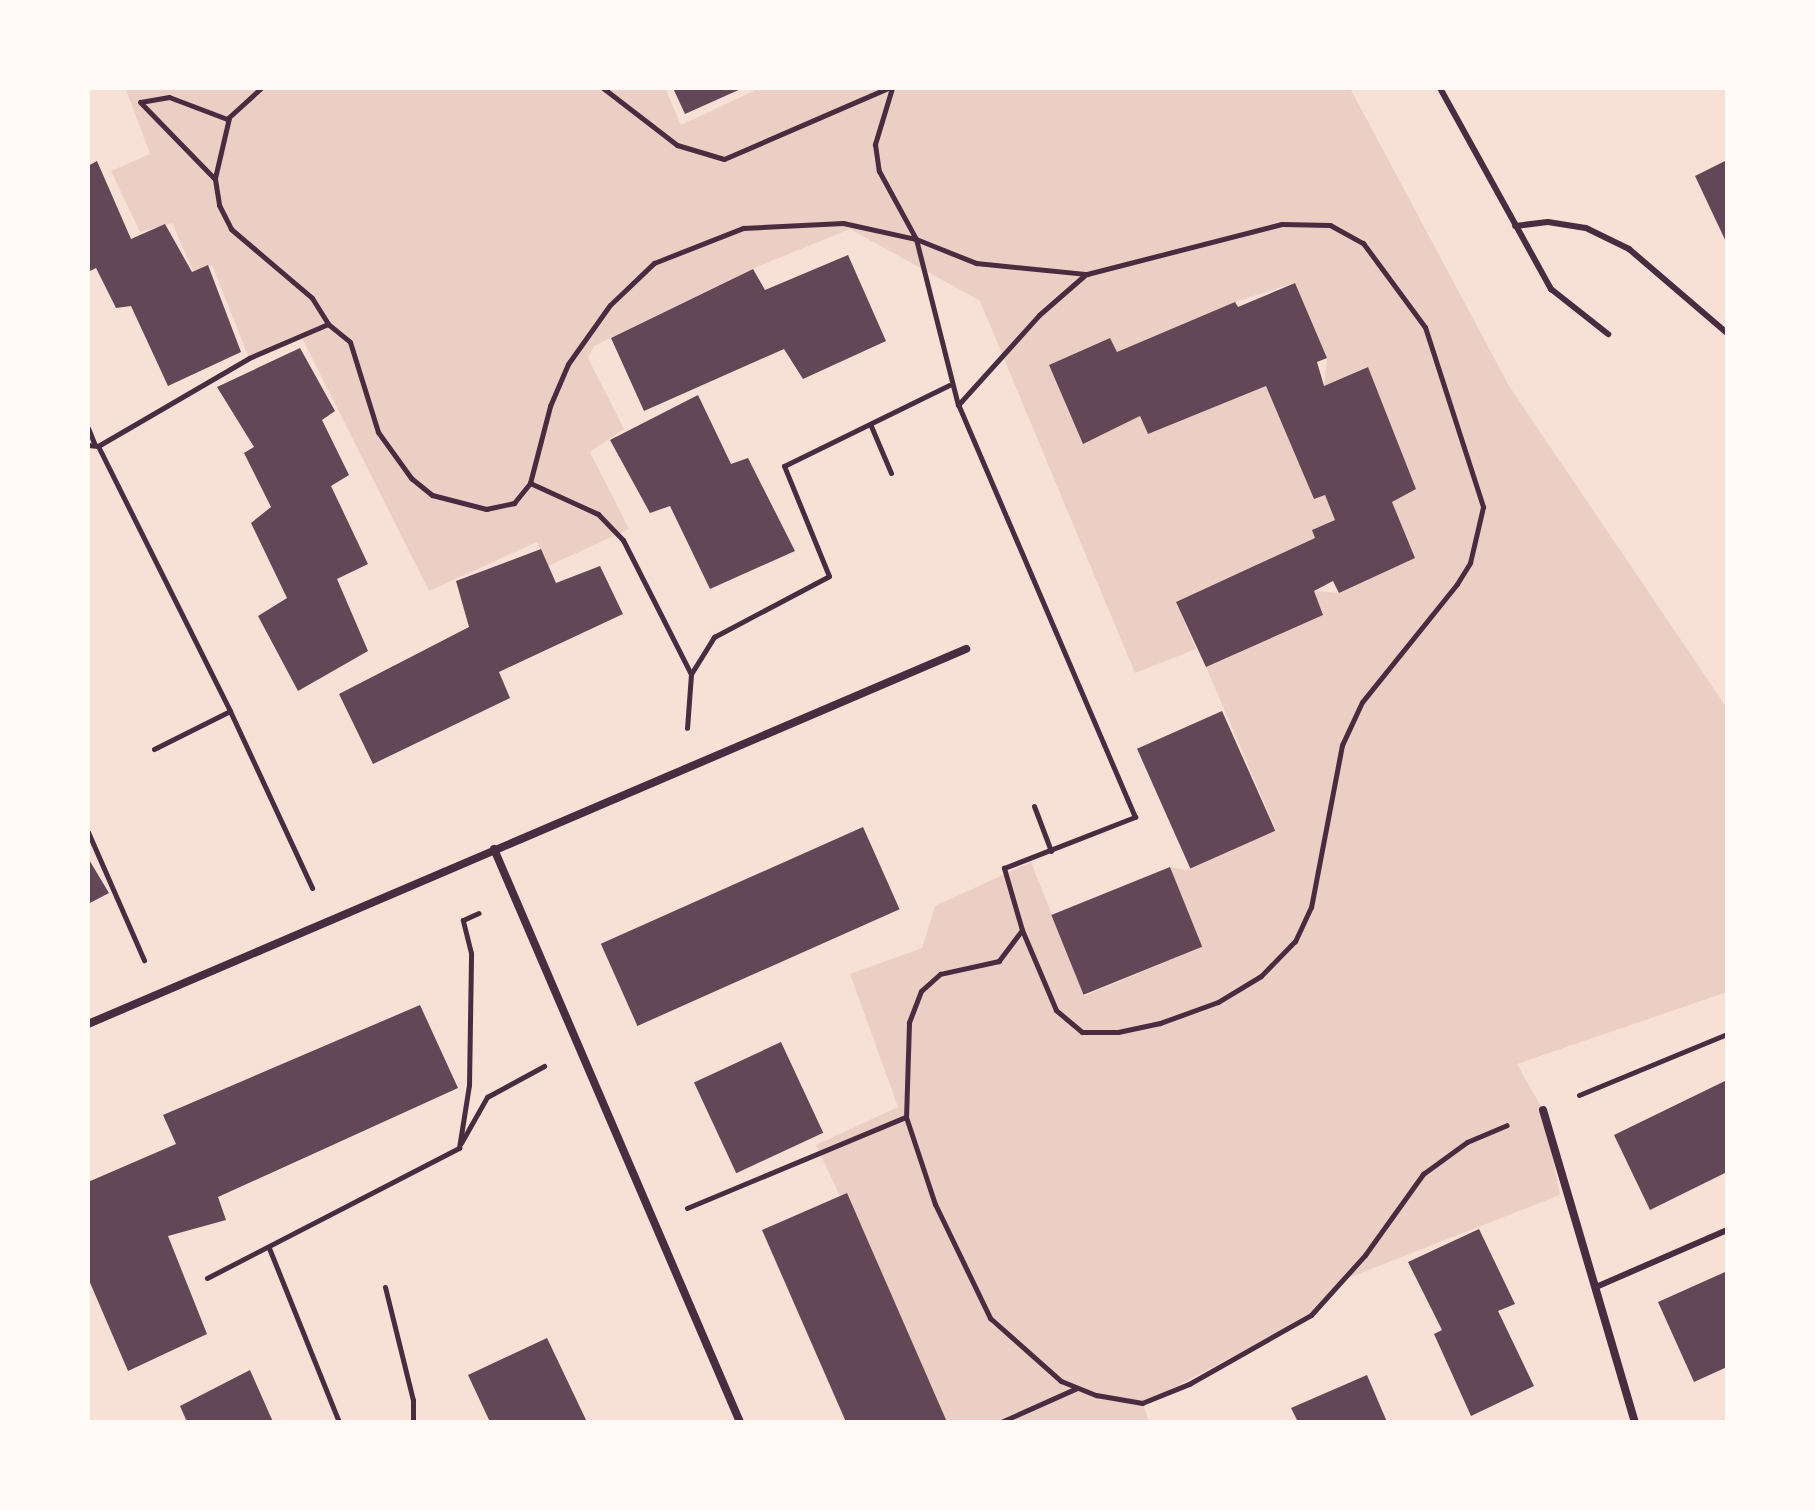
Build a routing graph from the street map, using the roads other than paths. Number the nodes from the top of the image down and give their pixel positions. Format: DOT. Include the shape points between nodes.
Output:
graph roads {
  1 [pos="1440,88"];
  2 [pos="1515,226"];
  3 [pos="1727,333"];
  4 [pos="1608,334"];
  5 [pos="966,649"];
  6 [pos="494,849"];
  7 [pos="88,1024"];
  8 [pos="1543,1110"];
  9 [pos="1727,1230"];
  10 [pos="1596,1287"];
  11 [pos="740,1422"];
  12 [pos="1635,1422"];
  1 -- 2 [label="lane"];
  2 -- 3 [label="lane" via="1548,222 1586,228 1629,249"];
  2 -- 4 [label="lane" via="1551,289"];
  5 -- 6 [label="street"];
  6 -- 7 [label="street"];
  6 -- 11 [label="street"];
  8 -- 10 [label="street"];
  9 -- 10 [label="lane"];
  10 -- 12 [label="street"];
}
